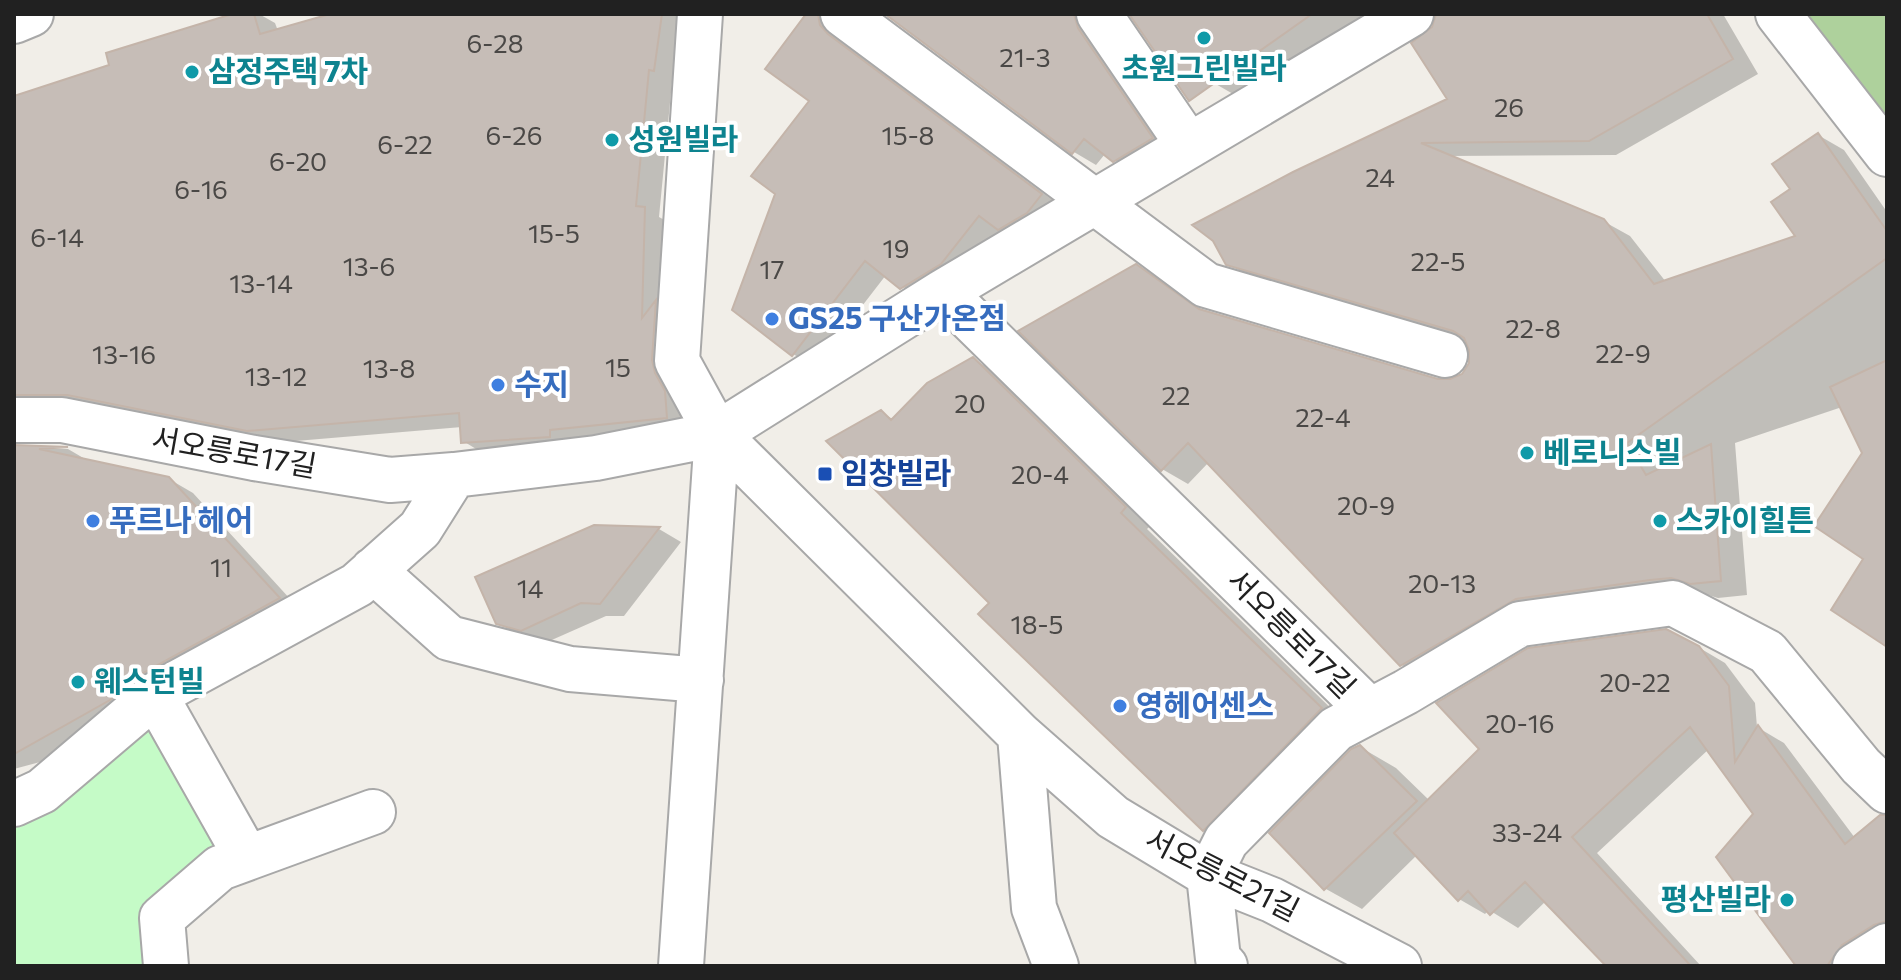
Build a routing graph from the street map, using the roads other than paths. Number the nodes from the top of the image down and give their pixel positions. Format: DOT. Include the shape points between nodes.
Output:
graph roads {
  1 [pos="31,14"];
  2 [pos="700,14"];
  3 [pos="843,14"];
  4 [pos="1099,14"];
  5 [pos="1411,14"];
  6 [pos="1778,14"];
  7 [pos="14,21"];
  8 [pos="1189,146"];
  9 [pos="1887,154"];
  10 [pos="1094,202"];
  11 [pos="943,292"];
  12 [pos="1445,355"];
  13 [pos="14,420"];
  14 [pos="717,434"];
  15 [pos="454,475"];
  16 [pos="373,570"];
  17 [pos="701,680"];
  18 [pos="155,695"];
  19 [pos="1369,710"];
  20 [pos="1020,735"];
  21 [pos="1887,791"];
  22 [pos="14,804"];
  23 [pos="373,812"];
  24 [pos="247,858"];
  25 [pos="1209,875"];
  26 [pos="1887,946"];
  27 [pos="166,966"];
  28 [pos="681,966"];
  29 [pos="1056,966"];
  30 [pos="1225,966"];
  31 [pos="1399,966"];
  32 [pos="1855,966"];
  1 -- 7 [label="street"];
  2 -- 14 [label="street" via="677,361"];
  3 -- 10 [label="street"];
  4 -- 8 [label="street"];
  5 -- 8 [label="street, 서오릉로17길"];
  6 -- 9 [label="street"];
  8 -- 10 [label="street, 서오릉로17길"];
  10 -- 11 [label="street, 서오릉로17길"];
  10 -- 12 [label="street" via="1206,285"];
  11 -- 14 [label="street, 서오릉로17길"];
  11 -- 19 [label="street, 서오릉로17길"];
  13 -- 15 [label="street, 서오릉로17길" via="62,420 390,480"];
  14 -- 15 [label="street, 서오릉로17길" via="596,458"];
  14 -- 17 [label="street"];
  14 -- 20 [label="street"];
  15 -- 16 [label="street" via="420,529"];
  16 -- 17 [label="street" via="449,638 570,669"];
  16 -- 18 [label="street" via="357,585"];
  17 -- 28 [label="street"];
  18 -- 22 [label="street" via="42,791"];
  18 -- 24 [label="street"];
  19 -- 21 [label="street, 서오릉로17길" via="1520,624 1673,603 1767,652"];
  19 -- 25 [label="street" via="1336,729 1226,841"];
  20 -- 25 [label="street, 서오릉로21길" via="1113,817"];
  20 -- 29 [label="street" via="1034,908"];
  23 -- 24 [label="street"];
  24 -- 27 [label="street" via="220,868 162,918"];
  25 -- 30 [label="street" via="1218,959"];
  25 -- 31 [label="street, 서오릉로21길" via="1272,900"];
  26 -- 32 [label="street"];
}
